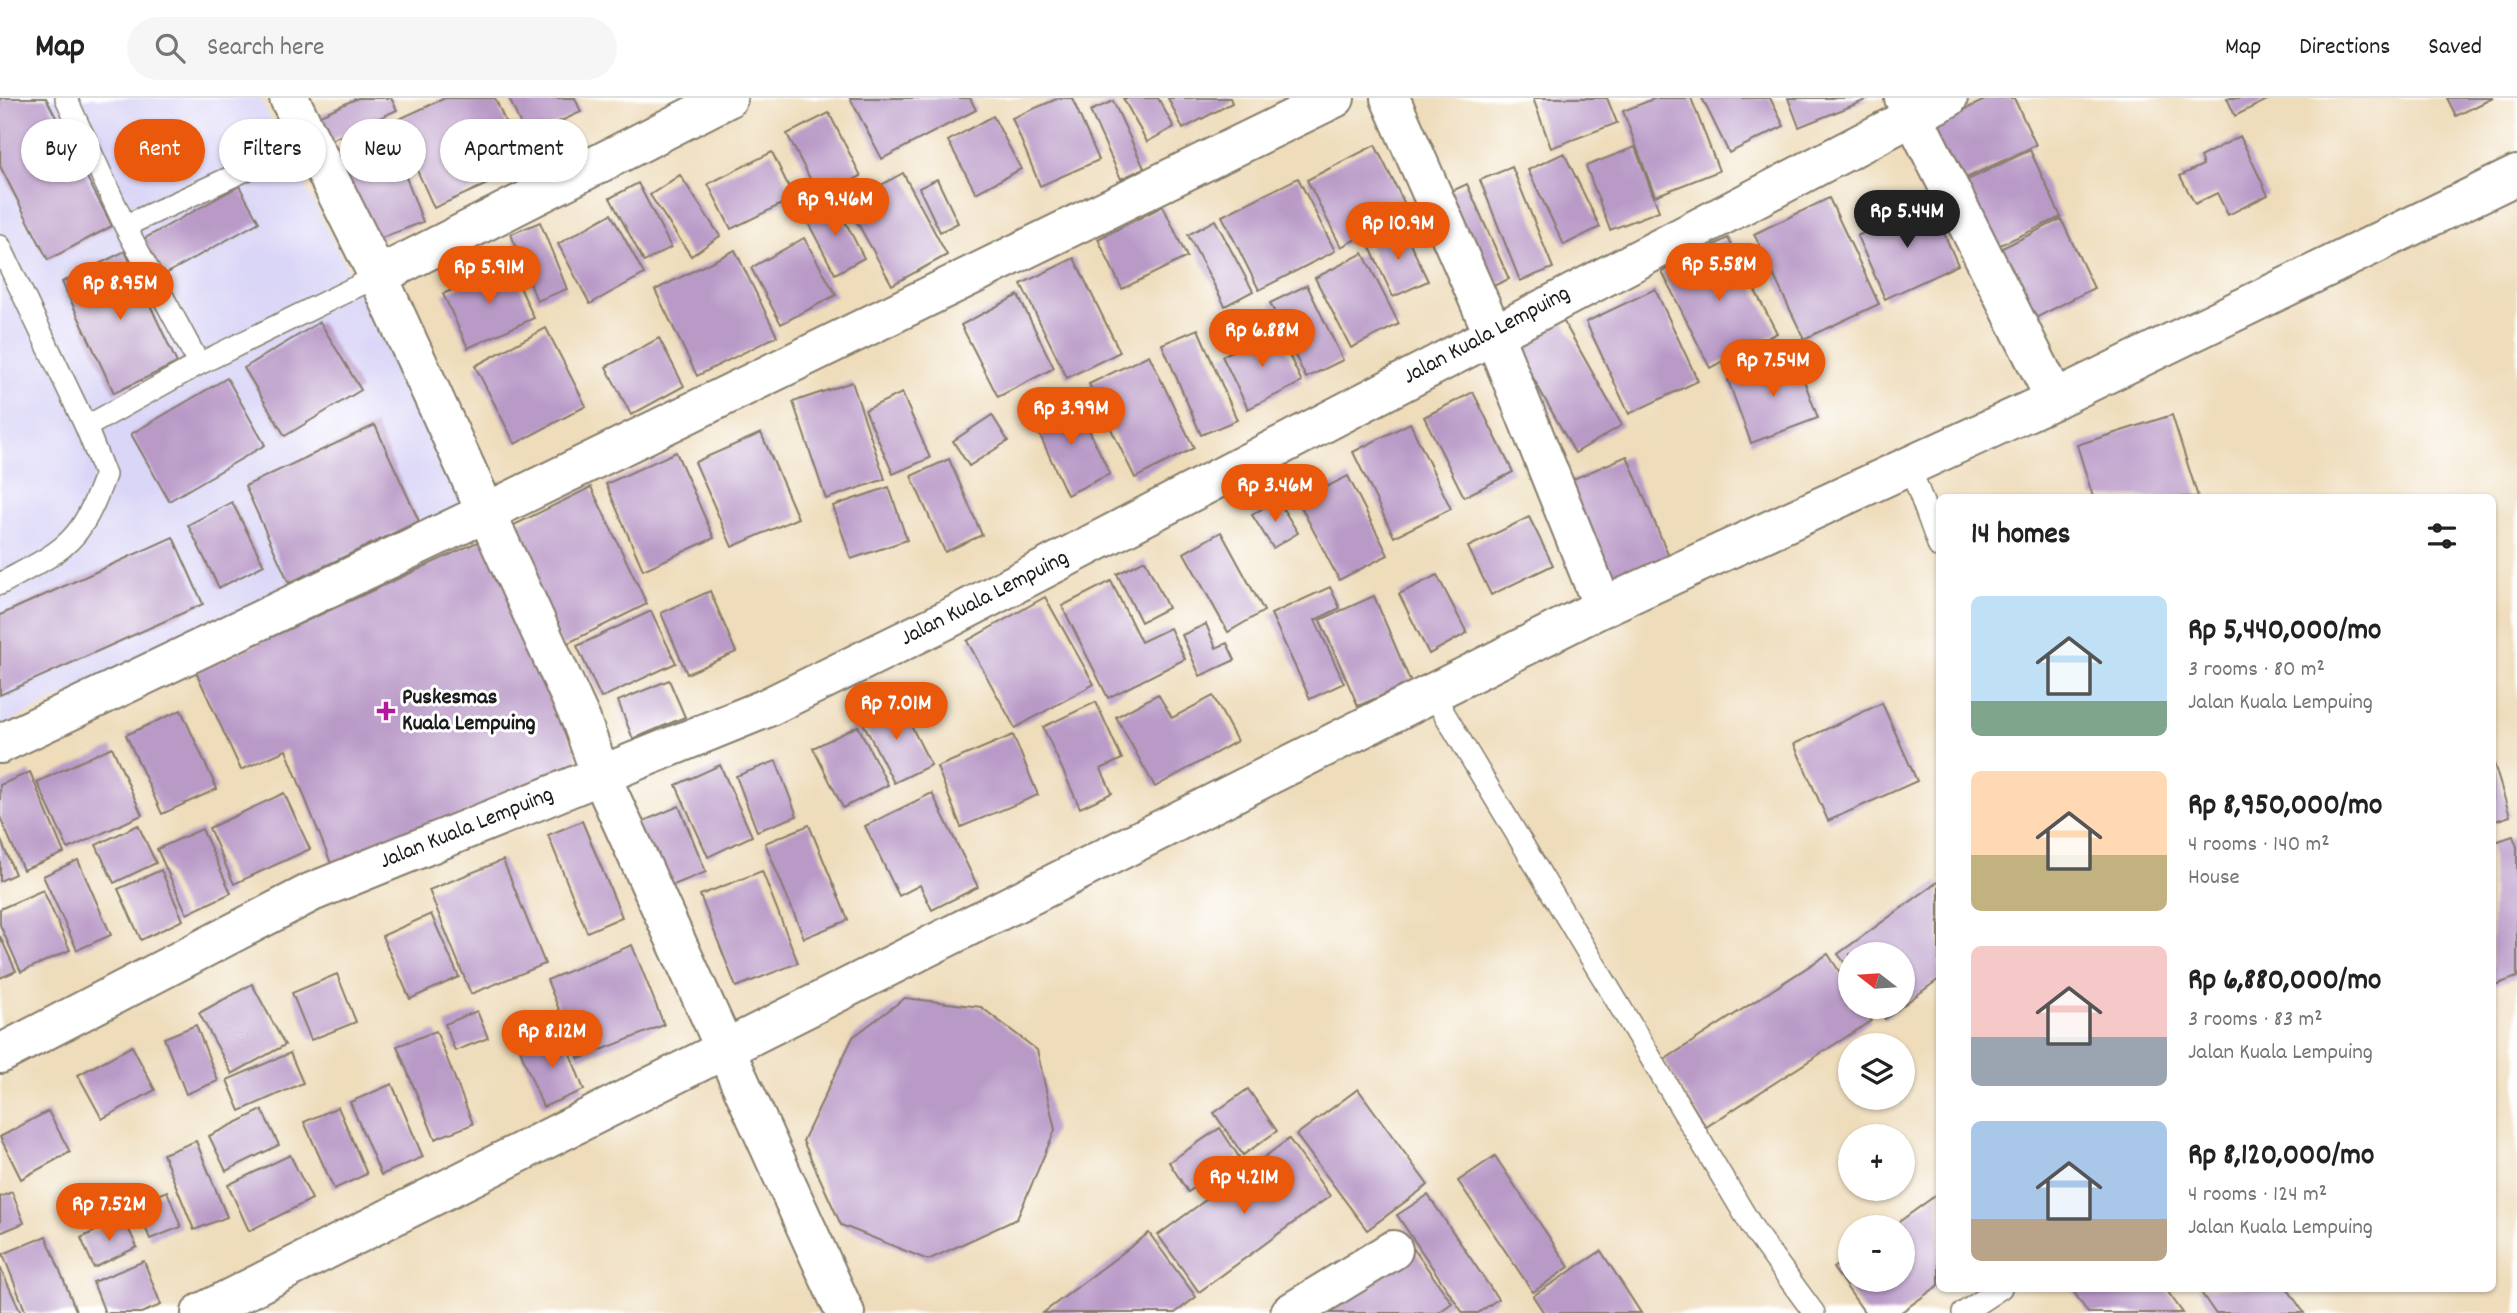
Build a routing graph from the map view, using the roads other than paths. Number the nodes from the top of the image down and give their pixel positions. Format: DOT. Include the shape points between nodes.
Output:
graph roads {
  1 [pos="66,98"];
  2 [pos="289,98"];
  3 [pos="728,98"];
  4 [pos="1335,98"];
  5 [pos="1390,98"];
  6 [pos="1948,98"];
  7 [pos="1909,107"];
  8 [pos="299,119"];
  9 [pos="326,174"];
  10 [pos="2517,175"];
  11 [pos="220,182"];
  12 [pos="125,226"];
  13 [pos="0,246"];
  14 [pos="378,276"];
  15 [pos="1493,333"];
  16 [pos="199,364"];
  17 [pos="2055,398"];
  18 [pos="86,427"];
  19 [pos="1909,464"];
  20 [pos="485,513"];
  21 [pos="1936,539"];
  22 [pos="0,584"];
  23 [pos="1603,607"];
  24 [pos="1432,692"];
  25 [pos="0,744"];
  26 [pos="601,776"];
  27 [pos="726,1048"];
  28 [pos="0,1054"];
  29 [pos="1393,1250"];
  30 [pos="1995,1292"];
  31 [pos="201,1313"];
  32 [pos="845,1313"];
  33 [pos="1290,1313"];
  34 [pos="1814,1313"];
  35 [pos="1964,1313"];
  1 -- 12 [label="lane"];
  2 -- 8 [label="street"];
  3 -- 14 [label="street"];
  4 -- 20 [label="street"];
  5 -- 15 [label="street"];
  6 -- 7 [label="street, Jalan Kuala Lempuing"];
  7 -- 15 [label="street, Jalan Kuala Lempuing"];
  7 -- 17 [label="street"];
  9 -- 14 [label="street"];
  10 -- 17 [label="street"];
  11 -- 12 [label="lane"];
  12 -- 16 [label="lane"];
  13 -- 18 [label="lane"];
  14 -- 16 [label="lane"];
  14 -- 20 [label="street"];
  15 -- 23 [label="street"];
  15 -- 26 [label="street, Jalan Kuala Lempuing" via="944,621 764,709"];
  16 -- 18 [label="lane"];
  17 -- 19 [label="street"];
  18 -- 22 [label="lane" via="105,475 78,535 61,551"];
  19 -- 21 [label="lane"];
  19 -- 23 [label="street"];
  20 -- 25 [label="street"];
  20 -- 26 [label="street" via="581,720"];
  23 -- 24 [label="street"];
  24 -- 27 [label="street"];
  24 -- 34 [label="lane" via="1757,1236"];
  26 -- 27 [label="street"];
  26 -- 28 [label="street, Jalan Kuala Lempuing" via="312,892"];
  27 -- 31 [label="street"];
  27 -- 32 [label="street"];
  29 -- 33 [label="street"];
  30 -- 35 [label="lane"];
}
